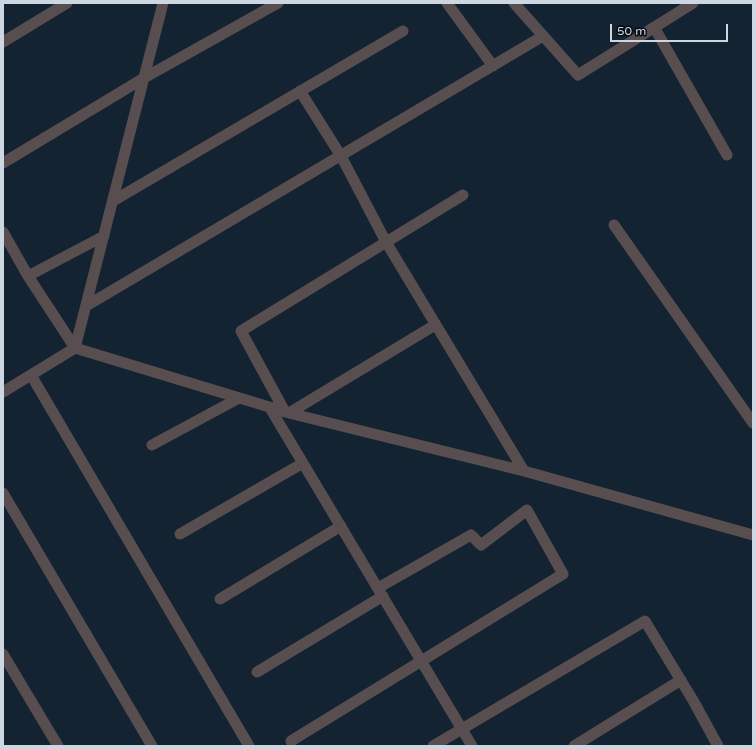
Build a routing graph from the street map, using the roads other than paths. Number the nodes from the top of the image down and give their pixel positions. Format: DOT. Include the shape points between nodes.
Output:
graph roads {
  1 [pos="67,3"];
  2 [pos="163,3"];
  3 [pos="278,3"];
  4 [pos="447,3"];
  5 [pos="514,3"];
  6 [pos="692,3"];
  7 [pos="654,27"];
  8 [pos="403,31"];
  9 [pos="543,36"];
  10 [pos="3,42"];
  11 [pos="493,66"];
  12 [pos="144,78"];
  13 [pos="300,91"];
  14 [pos="727,155"];
  15 [pos="341,156"];
  16 [pos="3,163"];
  17 [pos="463,195"];
  18 [pos="113,201"];
  19 [pos="614,225"];
  20 [pos="3,232"];
  21 [pos="104,236"];
  22 [pos="386,242"];
  23 [pos="28,276"];
  24 [pos="86,306"];
  25 [pos="435,324"];
  26 [pos="75,348"];
  27 [pos="31,375"];
  28 [pos="3,392"];
  29 [pos="239,398"];
  30 [pos="270,408"];
  31 [pos="287,413"];
  32 [pos="753,423"];
  33 [pos="152,445"];
  34 [pos="303,463"];
  35 [pos="524,471"];
  36 [pos="3,493"];
  37 [pos="341,526"];
  38 [pos="180,534"];
  39 [pos="753,535"];
  40 [pos="380,592"];
  41 [pos="220,599"];
  42 [pos="3,654"];
  43 [pos="421,661"];
  44 [pos="257,672"];
  45 [pos="681,680"];
  46 [pos="462,729"];
  47 [pos="291,740"];
  48 [pos="58,746"];
  49 [pos="152,746"];
  50 [pos="249,746"];
  51 [pos="433,746"];
  52 [pos="472,746"];
  53 [pos="574,746"];
  54 [pos="718,746"];
  1 -- 10 [label="street"];
  2 -- 12 [label="street"];
  3 -- 12 [label="street"];
  4 -- 11 [label="street"];
  5 -- 9 [label="street"];
  6 -- 7 [label="street"];
  7 -- 9 [label="street" via="578,75"];
  7 -- 14 [label="street"];
  8 -- 13 [label="street"];
  9 -- 11 [label="street"];
  11 -- 15 [label="street"];
  12 -- 16 [label="street"];
  12 -- 18 [label="street"];
  13 -- 15 [label="street"];
  13 -- 18 [label="street"];
  15 -- 22 [label="street"];
  15 -- 24 [label="street"];
  17 -- 22 [label="street"];
  18 -- 21 [label="street"];
  19 -- 32 [label="street"];
  20 -- 23 [label="street"];
  21 -- 23 [label="street"];
  21 -- 24 [label="street"];
  22 -- 25 [label="street"];
  22 -- 31 [label="street" via="241,330"];
  23 -- 26 [label="street"];
  24 -- 26 [label="street"];
  25 -- 31 [label="street"];
  25 -- 35 [label="street"];
  26 -- 27 [label="street"];
  26 -- 29 [label="street"];
  27 -- 28 [label="street"];
  27 -- 50 [label="street"];
  29 -- 30 [label="street"];
  29 -- 33 [label="street"];
  30 -- 31 [label="street"];
  30 -- 34 [label="street"];
  31 -- 35 [label="street"];
  34 -- 37 [label="street"];
  34 -- 38 [label="street"];
  35 -- 39 [label="street"];
  36 -- 49 [label="street"];
  37 -- 40 [label="street"];
  37 -- 41 [label="street"];
  40 -- 43 [label="street"];
  40 -- 43 [label="street" via="471,535 481,545 527,510 563,574"];
  40 -- 44 [label="street"];
  42 -- 48 [label="street"];
  43 -- 46 [label="street"];
  43 -- 47 [label="street"];
  45 -- 46 [label="street" via="644,621"];
  45 -- 53 [label="street"];
  45 -- 54 [label="street"];
  46 -- 51 [label="street"];
  46 -- 52 [label="street"];
}
